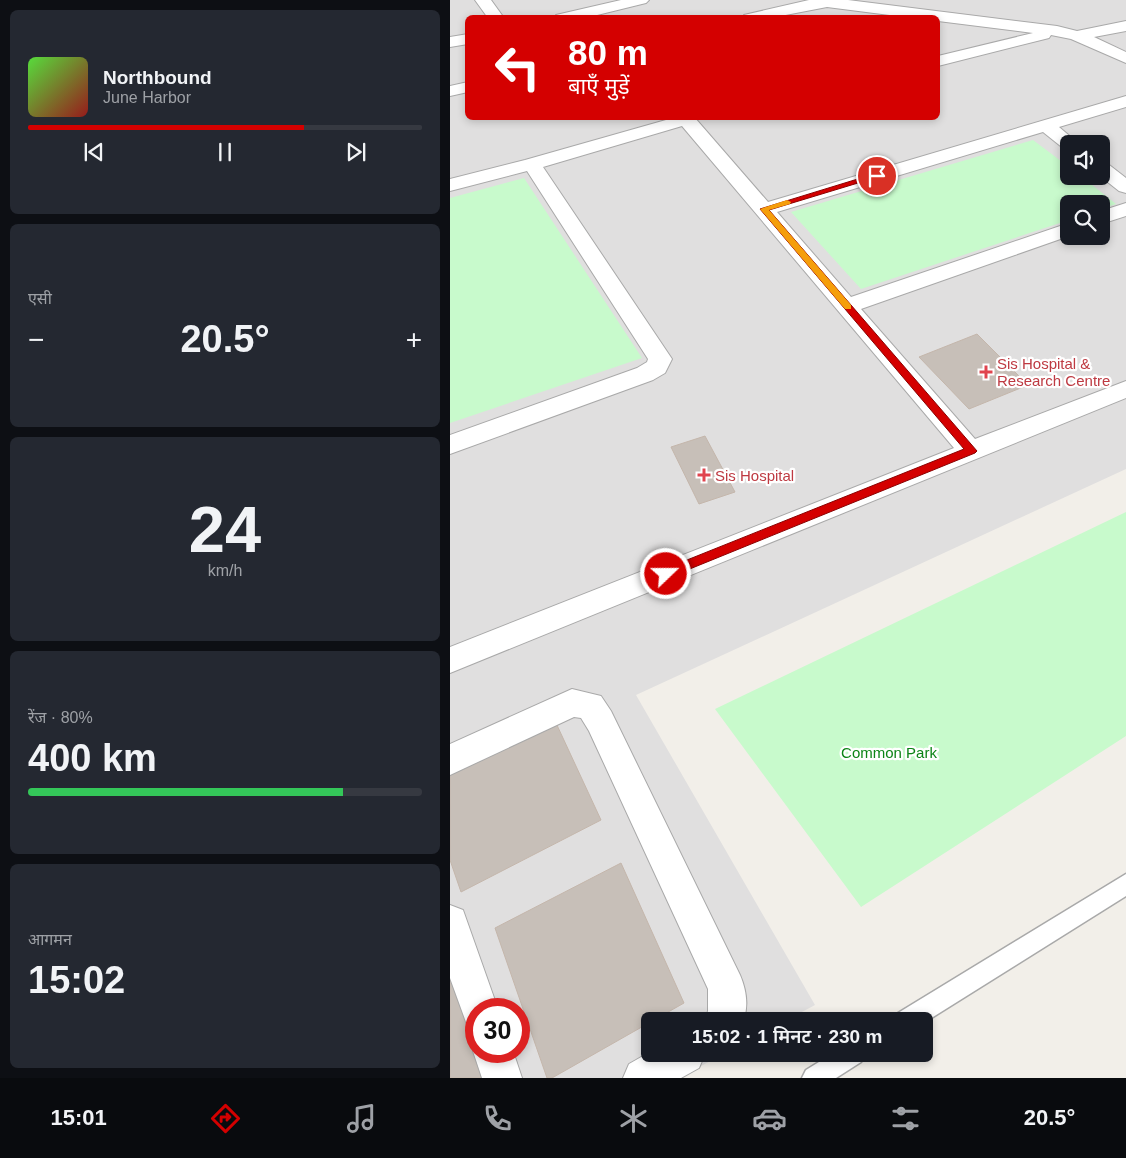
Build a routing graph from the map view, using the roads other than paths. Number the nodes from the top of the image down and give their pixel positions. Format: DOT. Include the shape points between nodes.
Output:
graph roads {
  1 [pos="483,0"];
  2 [pos="641,0"];
  3 [pos="903,6"];
  4 [pos="562,14"];
  5 [pos="494,15"];
  6 [pos="760,15"];
  7 [pos="1126,26"];
  8 [pos="1057,32"];
  9 [pos="1077,36"];
  10 [pos="1126,58"];
  11 [pos="940,61"];
  12 [pos="465,88"];
  13 [pos="450,91"];
  14 [pos="1126,101"];
  15 [pos="679,120"];
  16 [pos="688,120"];
  17 [pos="1046,125"];
  18 [pos="1060,136"];
  19 [pos="532,164"];
  20 [pos="1110,174"];
  21 [pos="450,185"];
  22 [pos="1126,186"];
  23 [pos="764,209"];
  24 [pos="1126,209"];
  25 [pos="1110,215"];
  26 [pos="1060,232"];
  27 [pos="847,306"];
  28 [pos="1126,388"];
  29 [pos="450,445"];
  30 [pos="971,451"];
  31 [pos="450,660"];
  32 [pos="450,760"];
  33 [pos="1126,884"];
  34 [pos="450,923"];
  35 [pos="475,998"];
  36 [pos="727,1012"];
  37 [pos="920,1012"];
  38 [pos="671,1062"];
  39 [pos="840,1062"];
  40 [pos="497,1063"];
  41 [pos="502,1078"];
  42 [pos="643,1078"];
  43 [pos="814,1078"];
  1 -- 5 [label="street"];
  2 -- 4 [label="street"];
  3 -- 6 [label="street" via="827,2"];
  3 -- 8 [label="street"];
  7 -- 9 [label="street"];
  8 -- 9 [label="street"];
  8 -- 11 [label="street"];
  9 -- 10 [label="street"];
  12 -- 13 [label="street"];
  14 -- 17 [label="street"];
  15 -- 19 [label="street"];
  16 -- 23 [label="street"];
  17 -- 18 [label="street"];
  17 -- 23 [label="street"];
  19 -- 21 [label="street"];
  19 -- 29 [label="street" via="660,359 657,367 645,374"];
  20 -- 22 [label="street"];
  23 -- 27 [label="street"];
  24 -- 25 [label="street"];
  26 -- 27 [label="street"];
  27 -- 30 [label="street"];
  28 -- 30 [label="street"];
  30 -- 31 [label="street"];
  32 -- 36 [label="street" via="572,703 590,706 727,988"];
  33 -- 37 [label="lane"];
  34 -- 35 [label="street"];
  38 -- 42 [label="street"];
  39 -- 43 [label="lane"];
  40 -- 41 [label="street"];
}
